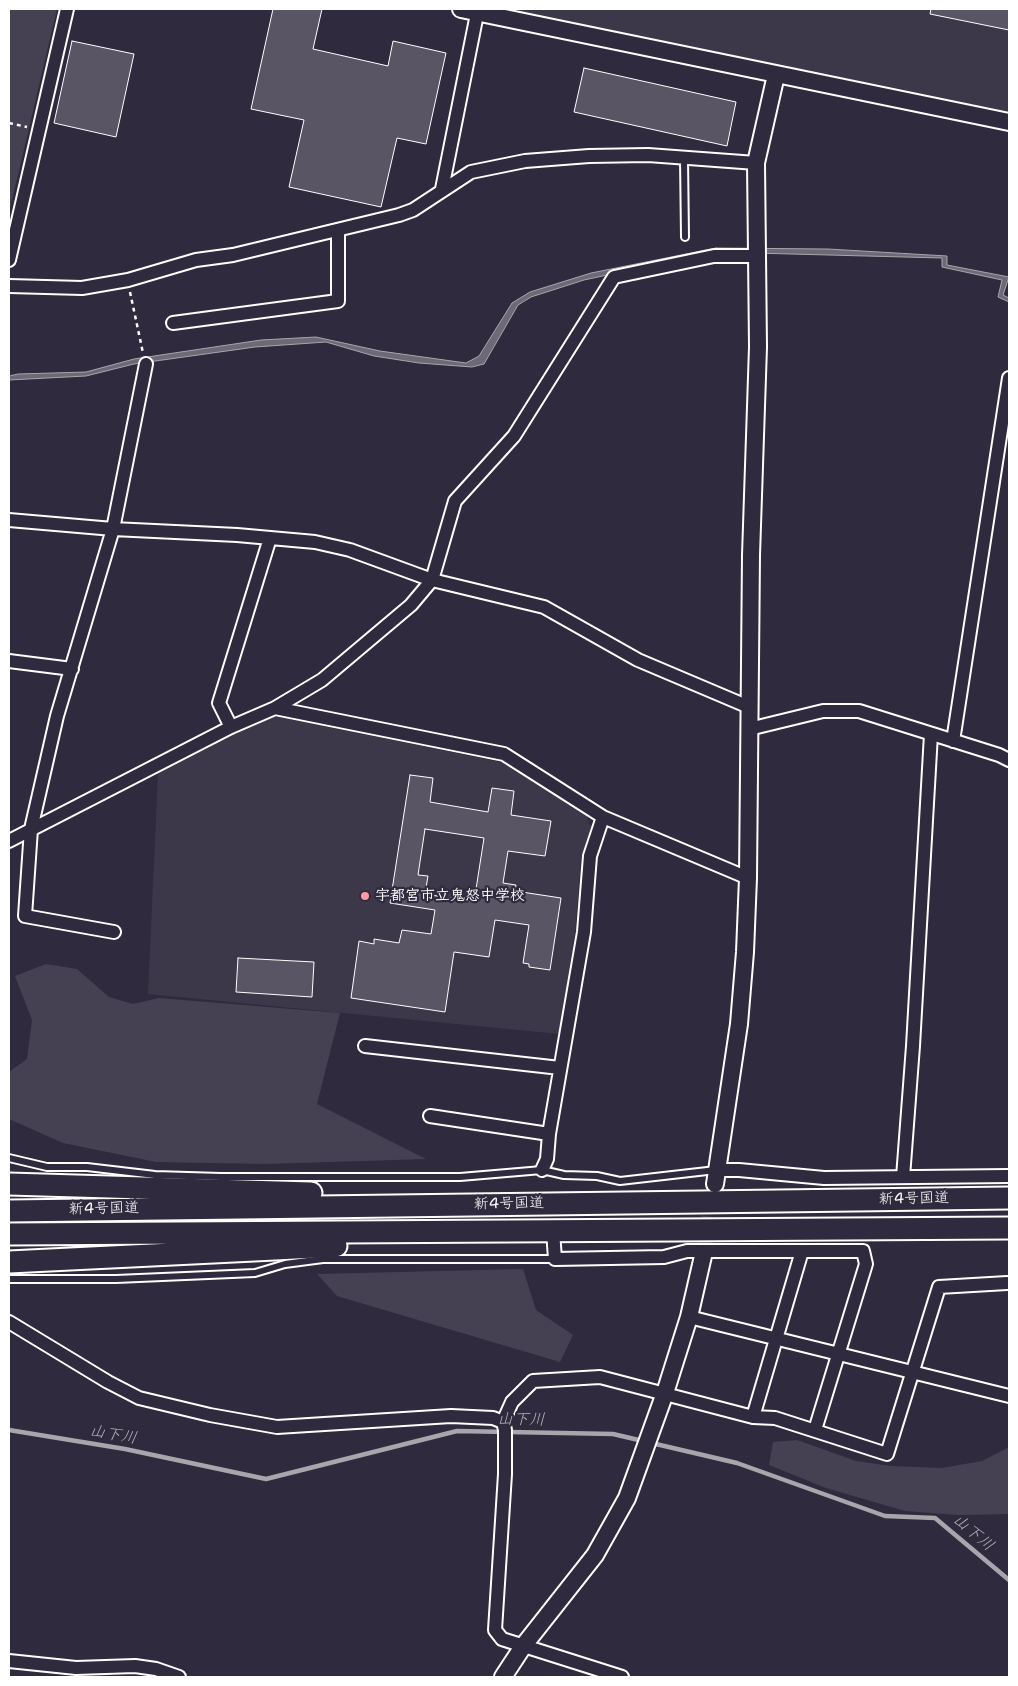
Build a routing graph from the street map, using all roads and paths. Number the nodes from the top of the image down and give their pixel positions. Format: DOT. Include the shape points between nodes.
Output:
graph roads {
  1 [pos="67,9"];
  2 [pos="472,10"];
  3 [pos="776,75"];
  4 [pos="1009,122"];
  5 [pos="9,123"];
  6 [pos="39,129"];
  7 [pos="684,158"];
  8 [pos="756,163"];
  9 [pos="442,189"];
  10 [pos="338,230"];
  11 [pos="684,237"];
  12 [pos="756,256"];
  13 [pos="9,260"];
  14 [pos="128,280"];
  15 [pos="9,286"];
  16 [pos="173,323"];
  17 [pos="146,364"];
  18 [pos="1009,378"];
  19 [pos="9,520"];
  20 [pos="113,530"];
  21 [pos="270,538"];
  22 [pos="432,580"];
  23 [pos="9,660"];
  24 [pos="72,669"];
  25 [pos="750,707"];
  26 [pos="275,708"];
  27 [pos="230,727"];
  28 [pos="749,729"];
  29 [pos="931,734"];
  30 [pos="953,741"];
  31 [pos="1009,760"];
  32 [pos="603,817"];
  33 [pos="31,829"];
  34 [pos="9,841"];
  35 [pos="748,878"];
  36 [pos="114,932"];
  37 [pos="365,1046"];
  38 [pos="560,1068"];
  39 [pos="430,1116"];
  40 [pos="549,1134"];
  41 [pos="9,1158"];
  42 [pos="542,1170"];
  43 [pos="1009,1176"];
  44 [pos="716,1177"];
  45 [pos="903,1177"];
  46 [pos="9,1184"];
  47 [pos="1009,1198"];
  48 [pos="473,1204"];
  49 [pos="9,1211"];
  50 [pos="1009,1228"];
  51 [pos="553,1231"];
  52 [pos="9,1234"];
  53 [pos="802,1251"];
  54 [pos="703,1256"];
  55 [pos="555,1259"];
  56 [pos="9,1262"];
  57 [pos="9,1279"];
  58 [pos="1007,1283"];
  59 [pos="689,1317"];
  60 [pos="9,1322"];
  61 [pos="777,1339"];
  62 [pos="840,1354"];
  63 [pos="912,1372"];
  64 [pos="665,1392"];
  65 [pos="1009,1396"];
  66 [pos="753,1417"];
  67 [pos="502,1422"];
  68 [pos="815,1430"];
  69 [pos="524,1645"];
  70 [pos="9,1661"];
  71 [pos="103,1672"];
  72 [pos="179,1677"];
  73 [pos="503,1677"];
  74 [pos="622,1677"];
  1 -- 6 [label="street"];
  2 -- 3 [label="street"];
  2 -- 9 [label="street"];
  3 -- 4 [label="street"];
  3 -- 8 [label="street"];
  5 -- 6 [label="path"];
  6 -- 13 [label="street"];
  7 -- 8 [label="street"];
  7 -- 9 [label="street" via="590,156 525,161 471,172"];
  7 -- 11 [label="lane"];
  8 -- 12 [label="street"];
  9 -- 10 [label="street" via="412,210"];
  10 -- 14 [label="street" via="232,256 196,260"];
  10 -- 16 [label="street" via="338,301"];
  12 -- 22 [label="street" via="714,256 614,277 514,436 454,501"];
  12 -- 25 [label="street" via="758,346"];
  14 -- 15 [label="street" via="82,288"];
  14 -- 17 [label="path"];
  17 -- 20 [label="street"];
  18 -- 30 [label="street"];
  19 -- 20 [label="street"];
  20 -- 21 [label="street"];
  20 -- 24 [label="street"];
  21 -- 22 [label="street" via="315,542 350,550"];
  21 -- 27 [label="street" via="219,704"];
  22 -- 25 [label="street" via="544,607 638,660"];
  22 -- 26 [label="street" via="400,615 322,680"];
  23 -- 24 [label="street"];
  24 -- 33 [label="street" via="57,716"];
  25 -- 28 [label="street"];
  26 -- 27 [label="street"];
  26 -- 32 [label="street" via="504,754"];
  27 -- 33 [label="street"];
  28 -- 29 [label="street" via="823,711 843,710 858,711"];
  28 -- 35 [label="street"];
  29 -- 30 [label="street"];
  29 -- 45 [label="street"];
  30 -- 31 [label="street"];
  32 -- 35 [label="street"];
  32 -- 38 [label="street" via="590,856 584,932"];
  33 -- 34 [label="street"];
  33 -- 36 [label="street" via="25,916"];
  35 -- 44 [label="street" via="739,1024"];
  37 -- 38 [label="street"];
  38 -- 40 [label="street"];
  39 -- 40 [label="street"];
  40 -- 42 [label="street" via="547,1159"];
  41 -- 42 [label="lane" via="47,1167 87,1167 164,1176 460,1177"];
  42 -- 44 [label="lane" via="620,1181"];
  43 -- 45 [label="street"];
  44 -- 45 [label="street" via="739,1170 824,1178"];
  46 -- 48 [label="highway" via="400,1195"];
  47 -- 48 [label="highway, 新4号国道"];
  48 -- 49 [label="highway, 新4号国道"];
  50 -- 51 [label="highway, 新4号国道"];
  51 -- 52 [label="highway, 新4号国道"];
  51 -- 55 [label="street"];
  51 -- 56 [label="highway" via="508,1239"];
  53 -- 55 [label="street" via="687,1251 664,1257"];
  53 -- 61 [label="street"];
  53 -- 62 [label="street" via="863,1251 866,1264"];
  54 -- 59 [label="street"];
  55 -- 57 [label="lane" via="323,1259 285,1264 255,1273"];
  58 -- 63 [label="street" via="939,1287"];
  59 -- 61 [label="street"];
  59 -- 64 [label="street"];
  60 -- 67 [label="street" via="139,1398 210,1415 277,1427 451,1416 493,1418"];
  61 -- 62 [label="street"];
  61 -- 66 [label="street"];
  62 -- 63 [label="street"];
  62 -- 68 [label="street"];
  63 -- 65 [label="street"];
  63 -- 68 [label="street" via="887,1454"];
  64 -- 66 [label="street"];
  64 -- 67 [label="street" via="600,1378 533,1381 512,1402"];
  64 -- 69 [label="street" via="627,1498 595,1555"];
  66 -- 68 [label="street" via="775,1418"];
  67 -- 69 [label="street" via="505,1430 505,1474 495,1630 502,1638"];
  69 -- 73 [label="street"];
  69 -- 74 [label="street"];
  70 -- 71 [label="street"];
  71 -- 72 [label="street" via="135,1666"];
}
